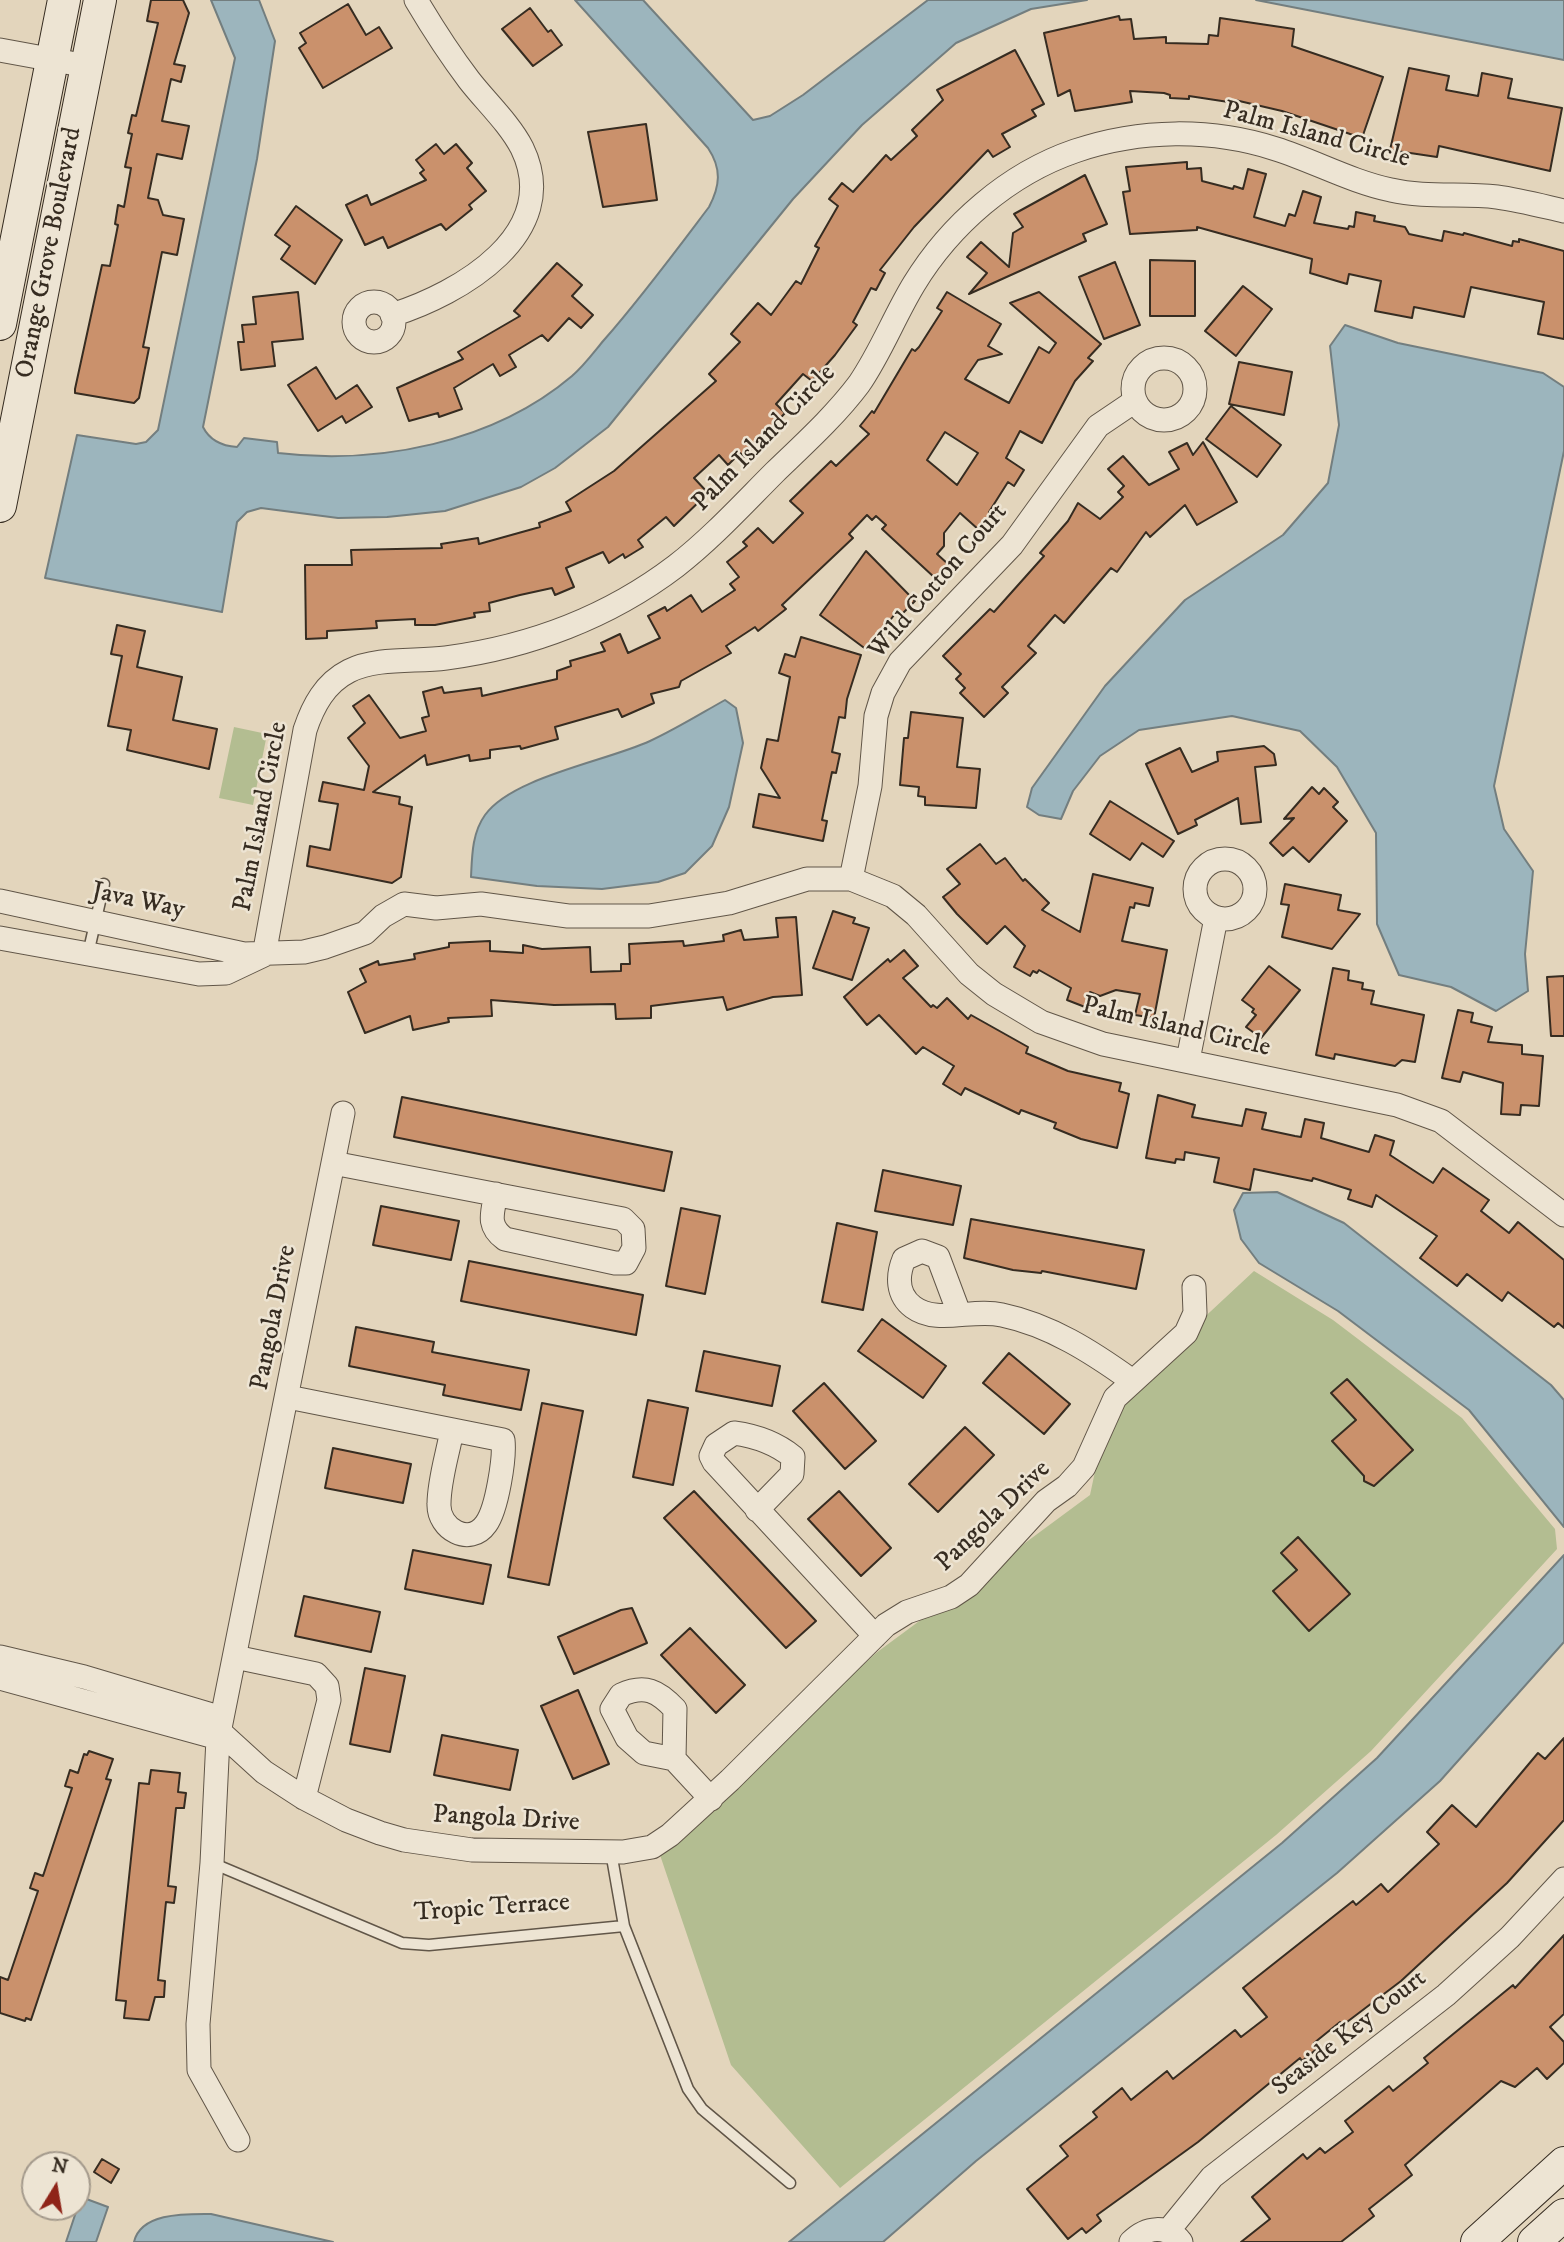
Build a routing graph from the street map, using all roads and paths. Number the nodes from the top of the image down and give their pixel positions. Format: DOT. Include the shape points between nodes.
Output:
graph roads {
  1 [pos="64,0"];
  2 [pos="100,0"];
  3 [pos="416,0"];
  4 [pos="0,50"];
  5 [pos="52,60"];
  6 [pos="87,66"];
  7 [pos="1564,211"];
  8 [pos="392,315"];
  9 [pos="0,322"];
  10 [pos="35,329"];
  11 [pos="1135,401"];
  12 [pos="0,506"];
  13 [pos="851,878"];
  14 [pos="104,884"];
  15 [pos="0,901"];
  16 [pos="1216,918"];
  17 [pos="94,921"];
  18 [pos="0,937"];
  19 [pos="88,954"];
  20 [pos="264,955"];
  21 [pos="1188,1060"];
  22 [pos="343,1113"];
  23 [pos="333,1163"];
  24 [pos="496,1194"];
  25 [pos="1564,1216"];
  26 [pos="1194,1287"];
  27 [pos="958,1313"];
  28 [pos="1131,1380"];
  29 [pos="288,1397"];
  30 [pos="452,1430"];
  31 [pos="757,1510"];
  32 [pos="874,1636"];
  33 [pos="0,1657"];
  34 [pos="235,1657"];
  35 [pos="0,1678"];
  36 [pos="220,1729"];
  37 [pos="674,1759"];
  38 [pos="304,1798"];
  39 [pos="711,1799"];
  40 [pos="611,1852"];
  41 [pos="212,1863"];
  42 [pos="1564,1878"];
  43 [pos="624,1926"];
  44 [pos="238,2140"];
  45 [pos="1564,2163"];
  46 [pos="790,2183"];
  47 [pos="1564,2215"];
  48 [pos="1175,2236"];
  49 [pos="1131,2242"];
  50 [pos="1477,2242"];
  51 [pos="1534,2242"];
  1 -- 5 [label="street, Orange Grove Boulevard"];
  2 -- 6 [label="street, Orange Grove Boulevard"];
  3 -- 8 [label="street" via="522,148 530,195 524,220 494,260 451,292"];
  4 -- 5 [label="street"];
  5 -- 6 [label="street"];
  5 -- 9 [label="street, Orange Grove Boulevard"];
  6 -- 10 [label="street, Orange Grove Boulevard"];
  7 -- 20 [label="street, Palm Island Circle" via="1499,197 1392,191 1274,148 1193,134 1152,134 1112,141 1032,170 973,213 940,247 912,287 876,359 837,410 708,539 666,574 620,603 545,636 444,658 371,663 347,672 327,688 312,708 305,730"];
  9 -- 10 [label="street"];
  10 -- 12 [label="street, Orange Grove Boulevard"];
  11 -- 13 [label="street, Wild Cotton Court" via="1097,426 1012,545 900,662 876,716 870,786"];
  13 -- 20 [label="street, Palm Island Circle" via="807,880 729,903 649,916 568,916 481,904 436,908 404,904 365,933 304,952"];
  13 -- 21 [label="street, Palm Island Circle" via="893,897 916,915 969,974 1030,1017 1092,1041"];
  14 -- 17 [label="lane"];
  15 -- 17 [label="street, Java Way"];
  16 -- 21 [label="street"];
  17 -- 19 [label="lane"];
  17 -- 20 [label="street, Java Way"];
  18 -- 19 [label="street, Palm Island Circle"];
  19 -- 20 [label="street, Palm Island Circle" via="199,974 226,973"];
  21 -- 25 [label="street, Palm Island Circle" via="1397,1105 1441,1121"];
  22 -- 23 [label="street, Pangola Drive"];
  23 -- 24 [label="street"];
  23 -- 29 [label="street, Pangola Drive"];
  24 -- 24 [label="street" via="624,1219 633,1229 634,1248 626,1262 615,1263 505,1238 494,1231 491,1221"];
  26 -- 28 [label="street, Pangola Drive" via="1195,1313 1186,1334"];
  27 -- 28 [label="street" via="981,1311 1024,1320 1091,1351"];
  28 -- 32 [label="street, Pangola Drive" via="1115,1398 1084,1467 969,1585 951,1597 907,1612"];
  29 -- 30 [label="street"];
  29 -- 34 [label="street, Pangola Drive"];
  31 -- 32 [label="street"];
  32 -- 39 [label="street, Pangola Drive"];
  33 -- 36 [label="street" via="96,1680"];
  34 -- 36 [label="street, Pangola Drive"];
  34 -- 38 [label="street" via="316,1674 327,1686 330,1700"];
  35 -- 36 [label="street"];
  36 -- 38 [label="street, Pangola Drive" via="264,1772"];
  36 -- 41 [label="street"];
  37 -- 39 [label="street"];
  38 -- 40 [label="street, Pangola Drive" via="346,1820 404,1840 472,1850"];
  39 -- 40 [label="street, Pangola Drive" via="652,1847"];
  40 -- 43 [label="lane"];
  41 -- 43 [label="lane, Tropic Terrace" via="402,1943 429,1945"];
  41 -- 44 [label="street" via="198,2024 200,2070"];
  42 -- 48 [label="street, Seaside Key Court" via="1510,1937 1446,1996 1212,2177"];
  43 -- 46 [label="lane" via="688,2089 702,2109"];
  45 -- 50 [label="street"];
  47 -- 51 [label="street"];
  48 -- 49 [label="street" via="1148,2230"];
}
